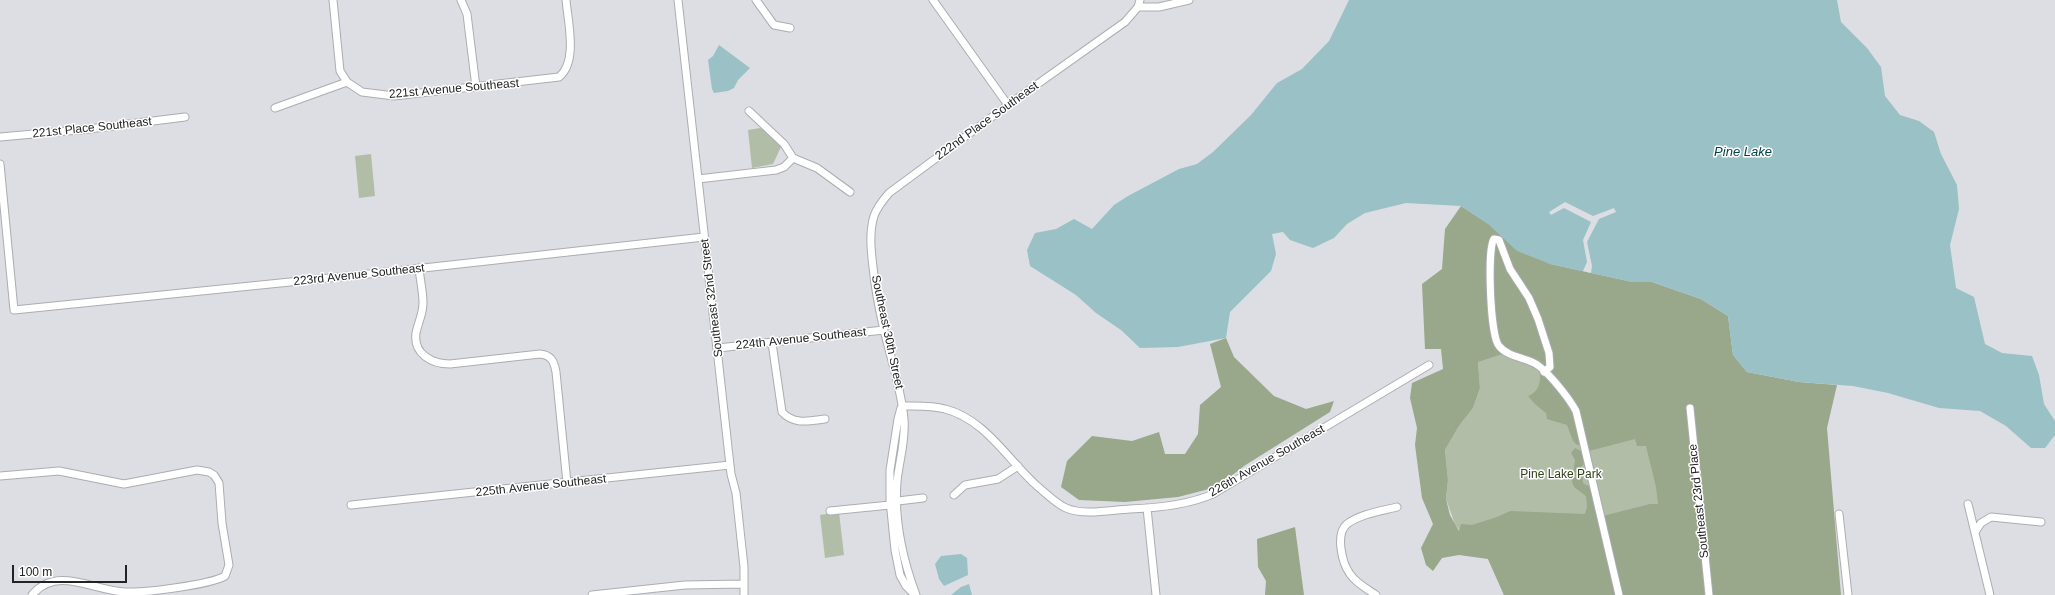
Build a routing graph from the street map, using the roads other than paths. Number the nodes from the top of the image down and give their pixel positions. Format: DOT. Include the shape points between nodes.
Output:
graph roads {
  1 [pos="333,0"];
  2 [pos="461,0"];
  3 [pos="566,0"];
  4 [pos="678,0"];
  5 [pos="756,0"];
  6 [pos="933,0"];
  7 [pos="1189,0"];
  8 [pos="1139,3"];
  9 [pos="790,28"];
  10 [pos="347,82"];
  11 [pos="476,87"];
  12 [pos="1008,105"];
  13 [pos="275,108"];
  14 [pos="749,111"];
  15 [pos="185,117"];
  16 [pos="0,137"];
  17 [pos="793,158"];
  18 [pos="0,164"];
  19 [pos="698,179"];
  20 [pos="1,192"];
  21 [pos="850,192"];
  22 [pos="704,237"];
  23 [pos="872,258"];
  24 [pos="419,268"];
  25 [pos="884,330"];
  26 [pos="772,343"];
  27 [pos="718,348"];
  28 [pos="1429,365"];
  29 [pos="1544,372"];
  30 [pos="902,406"];
  31 [pos="1690,408"];
  32 [pos="825,419"];
  33 [pos="730,465"];
  34 [pos="1018,466"];
  35 [pos="0,476"];
  36 [pos="567,483"];
  37 [pos="954,495"];
  38 [pos="923,498"];
  39 [pos="898,501"];
  40 [pos="1968,504"];
  41 [pos="351,505"];
  42 [pos="890,505"];
  43 [pos="1397,507"];
  44 [pos="1147,508"];
  45 [pos="830,512"];
  46 [pos="1838,514"];
  47 [pos="2041,522"];
  48 [pos="1975,532"];
  49 [pos="743,584"];
  50 [pos="32,595"];
  51 [pos="592,595"];
  52 [pos="744,595"];
  53 [pos="916,595"];
  54 [pos="1156,595"];
  55 [pos="1376,595"];
  56 [pos="1619,595"];
  57 [pos="1709,595"];
  58 [pos="1848,595"];
  59 [pos="1990,595"];
  1 -- 10 [label="street" via="340,71"];
  2 -- 11 [label="street" via="467,14"];
  3 -- 11 [label="street, 221st Avenue Southeast" via="571,53 566,70 559,77"];
  4 -- 19 [label="street, Southeast 32nd Street"];
  5 -- 9 [label="street" via="774,25"];
  6 -- 12 [label="street"];
  7 -- 8 [label="street" via="1159,7"];
  8 -- 12 [label="street, 222nd Place Southeast" via="1125,22"];
  10 -- 11 [label="street, 221st Avenue Southeast" via="362,92 394,96"];
  10 -- 13 [label="street"];
  12 -- 23 [label="street, 222nd Place Southeast" via="883,200 877,208 872,226"];
  14 -- 17 [label="street" via="784,144"];
  15 -- 16 [label="street, 221st Place Southeast"];
  17 -- 19 [label="street" via="784,167 776,170"];
  17 -- 21 [label="street" via="817,168"];
  18 -- 20 [label="street"];
  19 -- 22 [label="street, Southeast 32nd Street"];
  20 -- 24 [label="street, 223rd Avenue Southeast" via="14,310"];
  22 -- 24 [label="street, 223rd Avenue Southeast"];
  22 -- 27 [label="street, Southeast 32nd Street"];
  23 -- 25 [label="street, Southeast 30th Street"];
  24 -- 36 [label="street" via="423,303 416,339 422,354 429,360 444,364 540,354 546,354 552,360 556,372"];
  25 -- 26 [label="street, 224th Avenue Southeast"];
  25 -- 30 [label="street, Southeast 30th Street"];
  26 -- 27 [label="street, 224th Avenue Southeast"];
  26 -- 32 [label="street" via="782,412 791,420 797,421"];
  27 -- 33 [label="street, Southeast 32nd Street"];
  28 -- 44 [label="street, 226th Avenue Southeast" via="1213,494 1196,500"];
  29 -- 29 [label="street" via="1550,367 1549,353 1538,318 1529,298 1510,269 1499,240 1494,239 1491,248 1490,289 1494,336 1498,346 1508,354 1533,362"];
  29 -- 56 [label="street" via="1570,399 1576,411"];
  30 -- 34 [label="street" via="933,407 958,414 976,424"];
  30 -- 39 [label="street, Southeast 30th Street" via="905,429 898,476"];
  30 -- 42 [label="street" via="890,470"];
  31 -- 57 [label="street, Southeast 23rd Place"];
  33 -- 36 [label="street, 225th Avenue Southeast"];
  33 -- 49 [label="street, Southeast 32nd Street" via="737,498 744,567"];
  34 -- 37 [label="street" via="998,479 965,485"];
  34 -- 44 [label="street, 226th Avenue Southeast" via="1053,500 1067,508 1086,511"];
  35 -- 50 [label="street" via="59,471 124,484 197,470 214,475 219,483 222,524 230,565 225,576 207,582 132,592 118,592 63,580 44,585"];
  36 -- 41 [label="street, 225th Avenue Southeast"];
  38 -- 39 [label="street"];
  39 -- 53 [label="street, Southeast 30th Street" via="904,557"];
  40 -- 48 [label="street"];
  42 -- 45 [label="street"];
  42 -- 53 [label="street" via="894,550 900,575 906,586"];
  43 -- 55 [label="street" via="1354,520 1342,531 1341,546 1346,568 1355,580"];
  44 -- 54 [label="street"];
  46 -- 58 [label="street"];
  47 -- 48 [label="street" via="1992,517 1981,524"];
  48 -- 59 [label="street"];
  49 -- 51 [label="street" via="685,585"];
  49 -- 52 [label="street, Southeast 32nd Street"];
}
